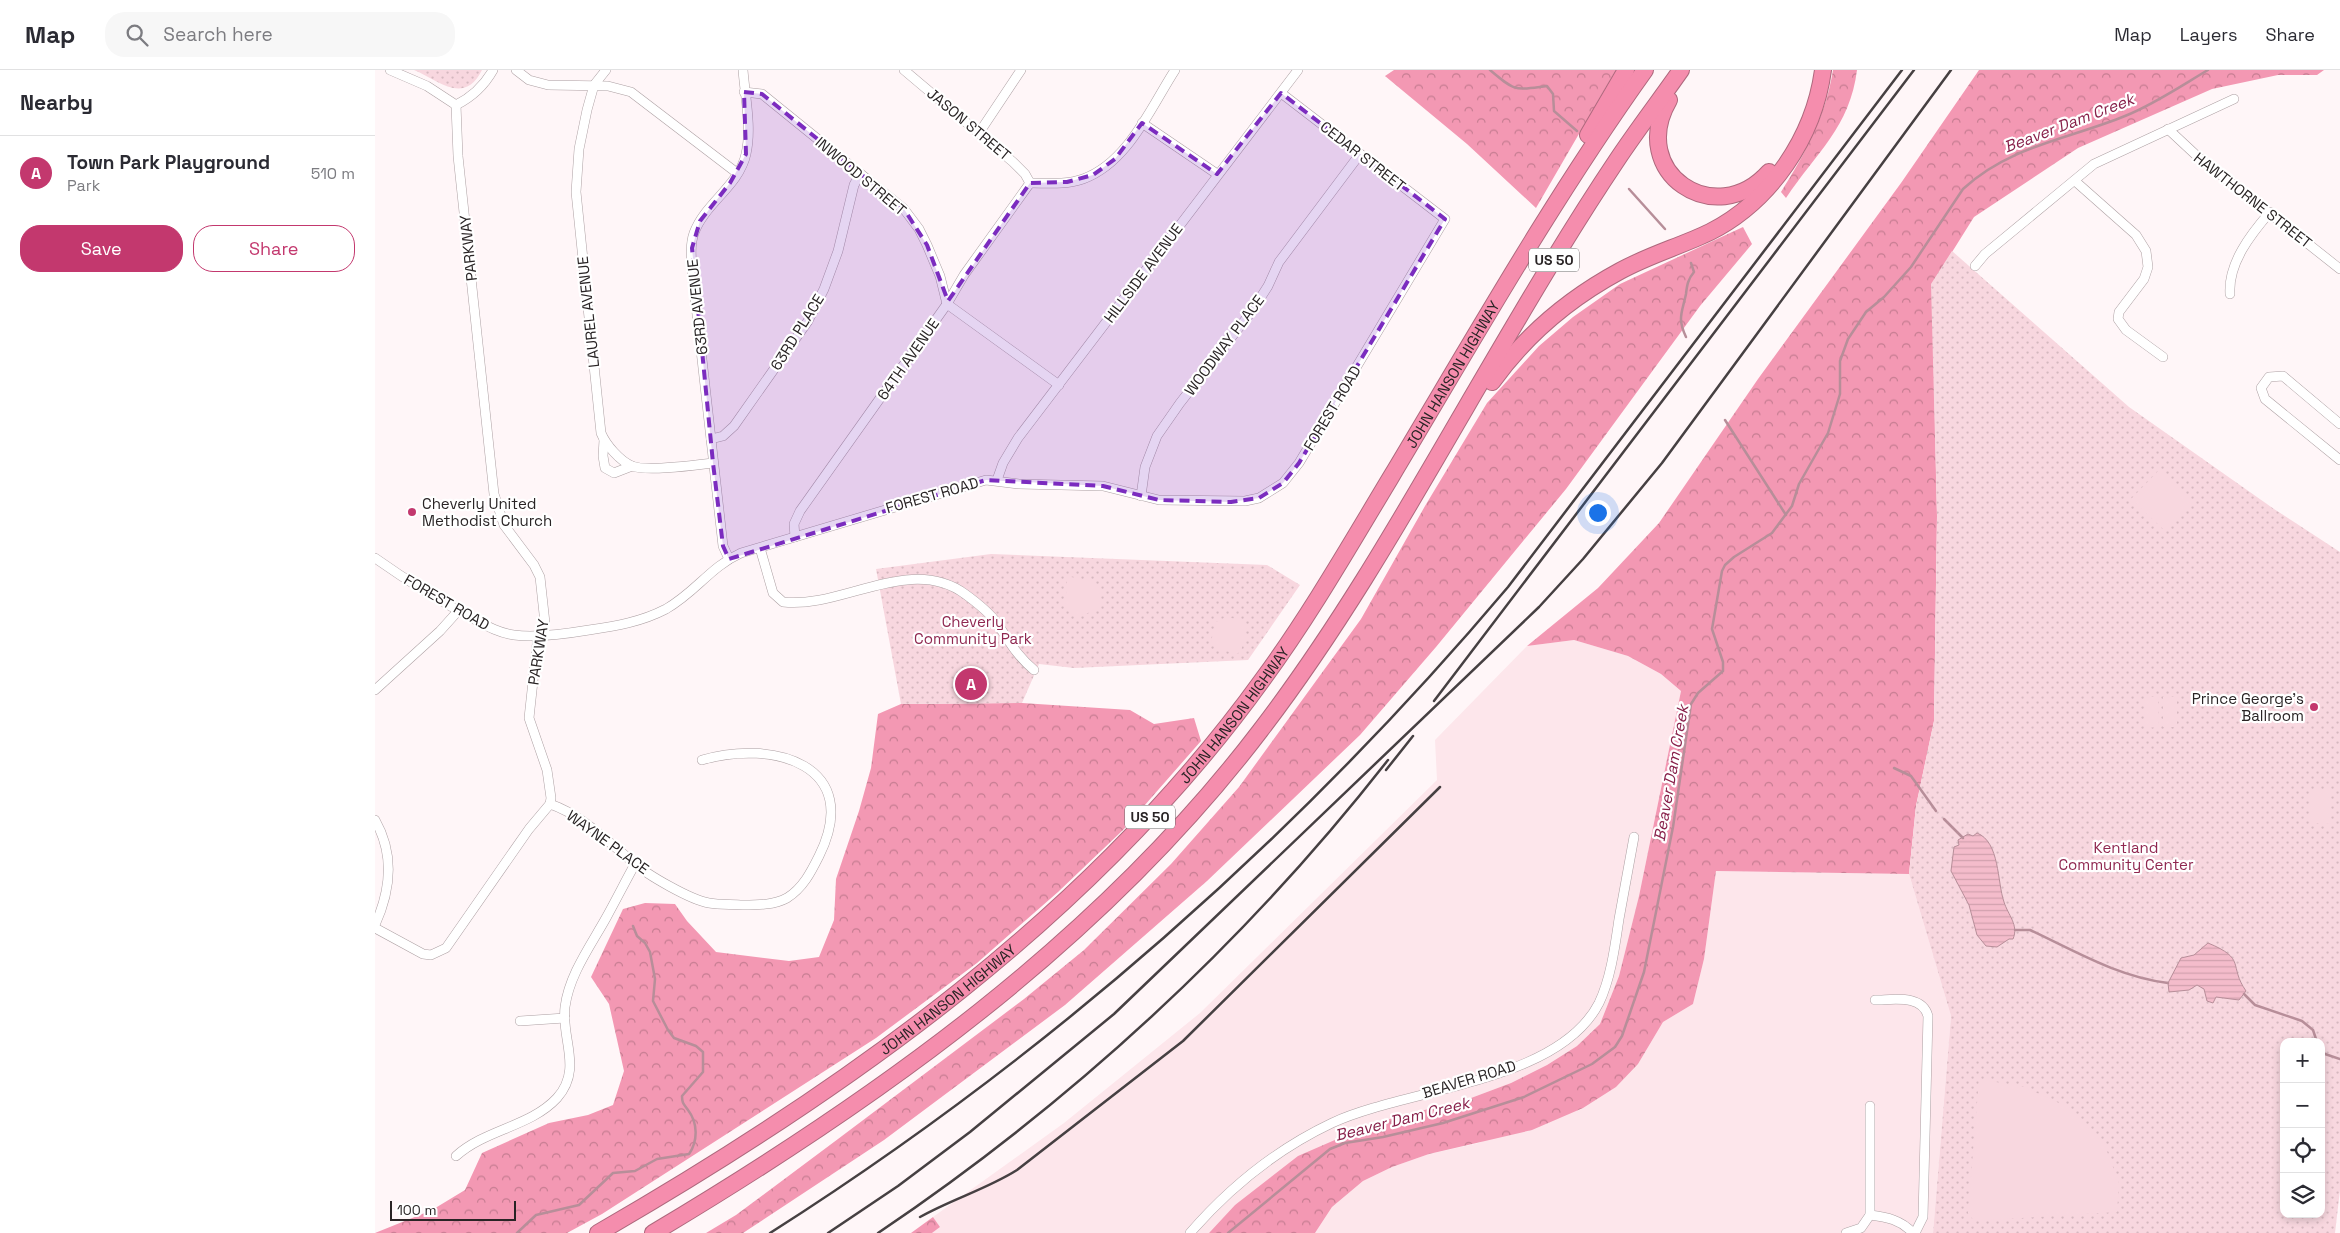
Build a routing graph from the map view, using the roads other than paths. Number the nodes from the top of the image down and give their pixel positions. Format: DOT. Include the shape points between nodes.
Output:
graph roads {
  1 [pos="389,70"];
  2 [pos="493,70"];
  3 [pos="516,70"];
  4 [pos="607,70"];
  5 [pos="743,70"];
  6 [pos="905,70"];
  7 [pos="1021,70"];
  8 [pos="1175,70"];
  9 [pos="1299,70"];
  10 [pos="1626,70"];
  11 [pos="1645,70"];
  12 [pos="1683,70"];
  13 [pos="1813,70"];
  14 [pos="1823,70"];
  15 [pos="594,84"];
  16 [pos="743,92"];
  17 [pos="1281,93"];
  18 [pos="2234,99"];
  19 [pos="456,106"];
  20 [pos="1142,123"];
  21 [pos="2168,129"];
  22 [pos="979,133"];
  23 [pos="1360,154"];
  24 [pos="737,173"];
  25 [pos="860,174"];
  26 [pos="1217,174"];
  27 [pos="2075,181"];
  28 [pos="1030,183"];
  29 [pos="2270,212"];
  30 [pos="1445,219"];
  31 [pos="1533,240"];
  32 [pos="1975,266"];
  33 [pos="2340,269"];
  34 [pos="2230,294"];
  35 [pos="947,304"];
  36 [pos="2163,357"];
  37 [pos="1059,385"];
  38 [pos="2340,424"];
  39 [pos="711,439"];
  40 [pos="603,440"];
  41 [pos="1437,456"];
  42 [pos="2340,460"];
  43 [pos="713,462"];
  44 [pos="632,466"];
  45 [pos="997,480"];
  46 [pos="1141,496"];
  47 [pos="795,537"];
  48 [pos="760,548"];
  49 [pos="375,558"];
  50 [pos="729,559"];
  51 [pos="458,611"];
  52 [pos="537,635"];
  53 [pos="1033,670"];
  54 [pos="375,690"];
  55 [pos="702,760"];
  56 [pos="550,804"];
  57 [pos="375,820"];
  58 [pos="1634,837"];
  59 [pos="635,864"];
  60 [pos="375,927"];
  61 [pos="1875,1000"];
  62 [pos="565,1018"];
  63 [pos="519,1021"];
  64 [pos="1871,1106"];
  65 [pos="456,1156"];
  66 [pos="1870,1215"];
  67 [pos="598,1233"];
  68 [pos="653,1233"];
  69 [pos="1190,1233"];
  70 [pos="1846,1233"];
  71 [pos="1914,1233"];
  1 -- 19 [label="street" via="427,86"];
  2 -- 19 [label="street" via="480,89"];
  3 -- 15 [label="street" via="529,80 548,85"];
  4 -- 15 [label="street, LAUREL AVENUE"];
  5 -- 16 [label="street, 63RD AVENUE"];
  6 -- 22 [label="street, JASON STREET"];
  7 -- 22 [label="street"];
  8 -- 20 [label="street"];
  9 -- 17 [label="street, HILLSIDE AVENUE"];
  10 -- 31 [label="highway" via="1548,200"];
  11 -- 31 [label="highway, JOHN HANSON HIGHWAY / US 50"];
  12 -- 13 [label="highway" via="1659,121 1659,154 1671,176 1684,187 1698,194 1719,197 1750,188 1770,170 1799,120"];
  12 -- 41 [label="highway, JOHN HANSON HIGHWAY / US 50" via="1601,184"];
  14 -- 41 [label="highway" via="1806,129 1767,188 1750,205 1721,226 1603,280 1557,313 1507,362"];
  15 -- 24 [label="street" via="631,92"];
  15 -- 40 [label="street, LAUREL AVENUE" via="581,136 576,192"];
  16 -- 24 [label="street, 63RD AVENUE" via="747,144"];
  16 -- 25 [label="street, INWOOD STREET" via="762,94"];
  17 -- 23 [label="street, CEDAR STREET"];
  17 -- 26 [label="street, HILLSIDE AVENUE"];
  18 -- 21 [label="street"];
  19 -- 52 [label="street, PARKWAY" via="458,156 494,494 504,525 539,577 545,623"];
  20 -- 26 [label="street"];
  20 -- 28 [label="street" via="1115,159 1093,175 1067,182"];
  21 -- 27 [label="street" via="2094,164"];
  21 -- 29 [label="street, HAWTHORNE STREET" via="2197,156"];
  22 -- 28 [label="street, JASON STREET" via="1021,169"];
  23 -- 30 [label="street, CEDAR STREET"];
  23 -- 46 [label="street, WOODWAY PLACE" via="1279,262 1252,311 1157,436 1145,467"];
  24 -- 39 [label="street, 63RD AVENUE" via="700,221 692,248 693,286"];
  25 -- 35 [label="street, INWOOD STREET" via="912,218 934,261"];
  25 -- 39 [label="street, 63RD PLACE" via="854,185 830,274 807,320 734,426 723,436"];
  26 -- 37 [label="street, HILLSIDE AVENUE"];
  27 -- 32 [label="street" via="2046,202"];
  27 -- 36 [label="street" via="2142,242 2148,267 2144,279 2119,312 2119,319 2126,330"];
  28 -- 35 [label="street, 64TH AVENUE"];
  29 -- 33 [label="street, HAWTHORNE STREET"];
  29 -- 34 [label="street" via="2256,228 2234,266"];
  30 -- 46 [label="street, FOREST ROAD" via="1299,463 1283,483 1259,498 1245,501 1175,501"];
  31 -- 67 [label="highway, JOHN HANSON HIGHWAY / US 50" via="1332,576 1286,646 1219,737 1136,832 1041,923 901,1035 729,1154"];
  35 -- 37 [label="street"];
  35 -- 47 [label="street, 64TH AVENUE" via="800,511 794,524"];
  37 -- 45 [label="street, HILLSIDE AVENUE" via="1011,449"];
  38 -- 42 [label="street" via="2283,376 2269,377 2261,388 2265,399"];
  39 -- 43 [label="street, 63RD AVENUE"];
  40 -- 44 [label="street"];
  40 -- 44 [label="street, LAUREL AVENUE" via="605,468 614,473"];
  41 -- 68 [label="highway, JOHN HANSON HIGHWAY / US 50" via="1342,615 1287,695 1215,787 1139,869 1038,963 930,1048 780,1153"];
  43 -- 44 [label="street" via="678,467"];
  43 -- 50 [label="street, 63RD AVENUE" via="723,546"];
  45 -- 46 [label="street, FOREST ROAD" via="1019,484 1103,486"];
  45 -- 47 [label="street, FOREST ROAD" via="973,482"];
  47 -- 48 [label="street, FOREST ROAD"];
  48 -- 50 [label="street, FOREST ROAD"];
  48 -- 53 [label="street" via="773,593 783,602 805,602 910,580 926,579 946,584 987,612 1015,653"];
  49 -- 51 [label="street, FOREST ROAD"];
  50 -- 52 [label="street, FOREST ROAD" via="714,568 683,597 650,616 619,625"];
  51 -- 52 [label="street, FOREST ROAD" via="501,632 518,636"];
  51 -- 54 [label="street"];
  52 -- 56 [label="street, PARKWAY" via="529,718 550,781"];
  55 -- 59 [label="street, WAYNE PLACE" via="729,754 783,757 808,767 818,777 830,799 831,821 820,853 803,885 774,903 709,904 687,895"];
  56 -- 59 [label="street, WAYNE PLACE" via="583,821"];
  56 -- 60 [label="street" via="529,828 452,940 439,952 423,954"];
  57 -- 60 [label="street" via="387,846 389,873 386,896"];
  58 -- 69 [label="street, BEAVER ROAD" via="1611,964 1599,1003 1572,1035 1528,1061 1496,1074 1365,1110 1325,1126 1255,1170"];
  59 -- 62 [label="street" via="573,979"];
  61 -- 71 [label="street" via="1915,1002 1923,1006 1928,1016 1923,1217"];
  62 -- 63 [label="street"];
  62 -- 65 [label="street" via="571,1072 558,1097 539,1113 472,1143"];
  64 -- 66 [label="street"];
  66 -- 70 [label="street" via="1861,1228"];
  66 -- 71 [label="street" via="1888,1217"];
}
